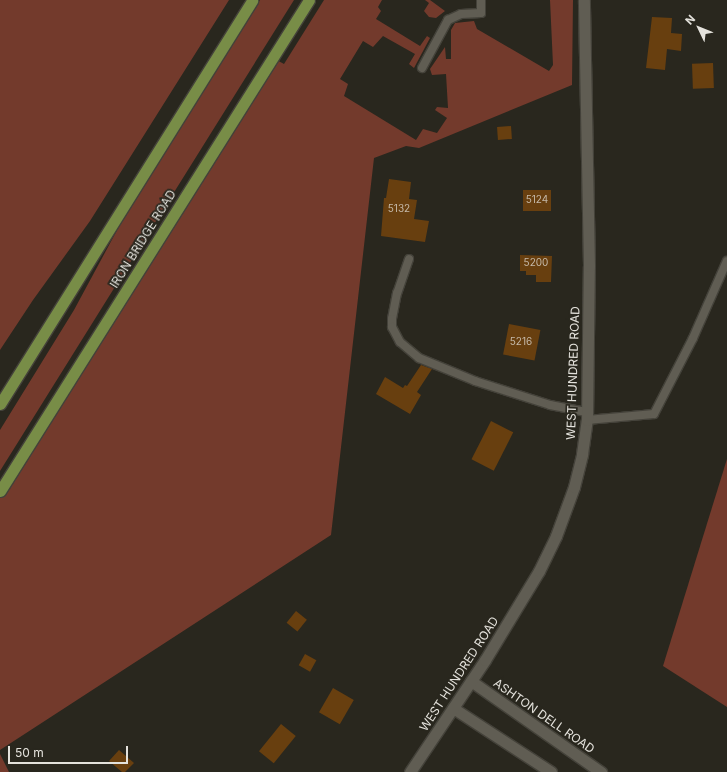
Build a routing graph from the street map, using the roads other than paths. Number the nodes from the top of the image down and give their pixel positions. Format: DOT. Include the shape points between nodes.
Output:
graph roads {
  1 [pos="252,0"];
  2 [pos="309,0"];
  3 [pos="481,0"];
  4 [pos="584,0"];
  5 [pos="422,68"];
  6 [pos="409,259"];
  7 [pos="727,260"];
  8 [pos="0,404"];
  9 [pos="587,416"];
  10 [pos="0,491"];
  11 [pos="471,681"];
  12 [pos="453,708"];
  13 [pos="410,772"];
  14 [pos="551,772"];
  15 [pos="601,772"];
  1 -- 8 [label="main road"];
  2 -- 10 [label="main road, IRON BRIDGE ROAD"];
  3 -- 5 [label="lane" via="481,14 461,14 448,20"];
  4 -- 9 [label="street, WEST HUNDRED ROAD" via="589,266"];
  6 -- 9 [label="lane" via="397,293 392,319 392,327 400,342 419,358 475,381"];
  7 -- 9 [label="lane" via="693,338 654,414"];
  9 -- 11 [label="street, WEST HUNDRED ROAD" via="574,487 556,536 539,572"];
  11 -- 12 [label="street, WEST HUNDRED ROAD"];
  11 -- 15 [label="street, ASHTON DELL ROAD"];
  12 -- 13 [label="street, WEST HUNDRED ROAD"];
  12 -- 14 [label="street"];
}
